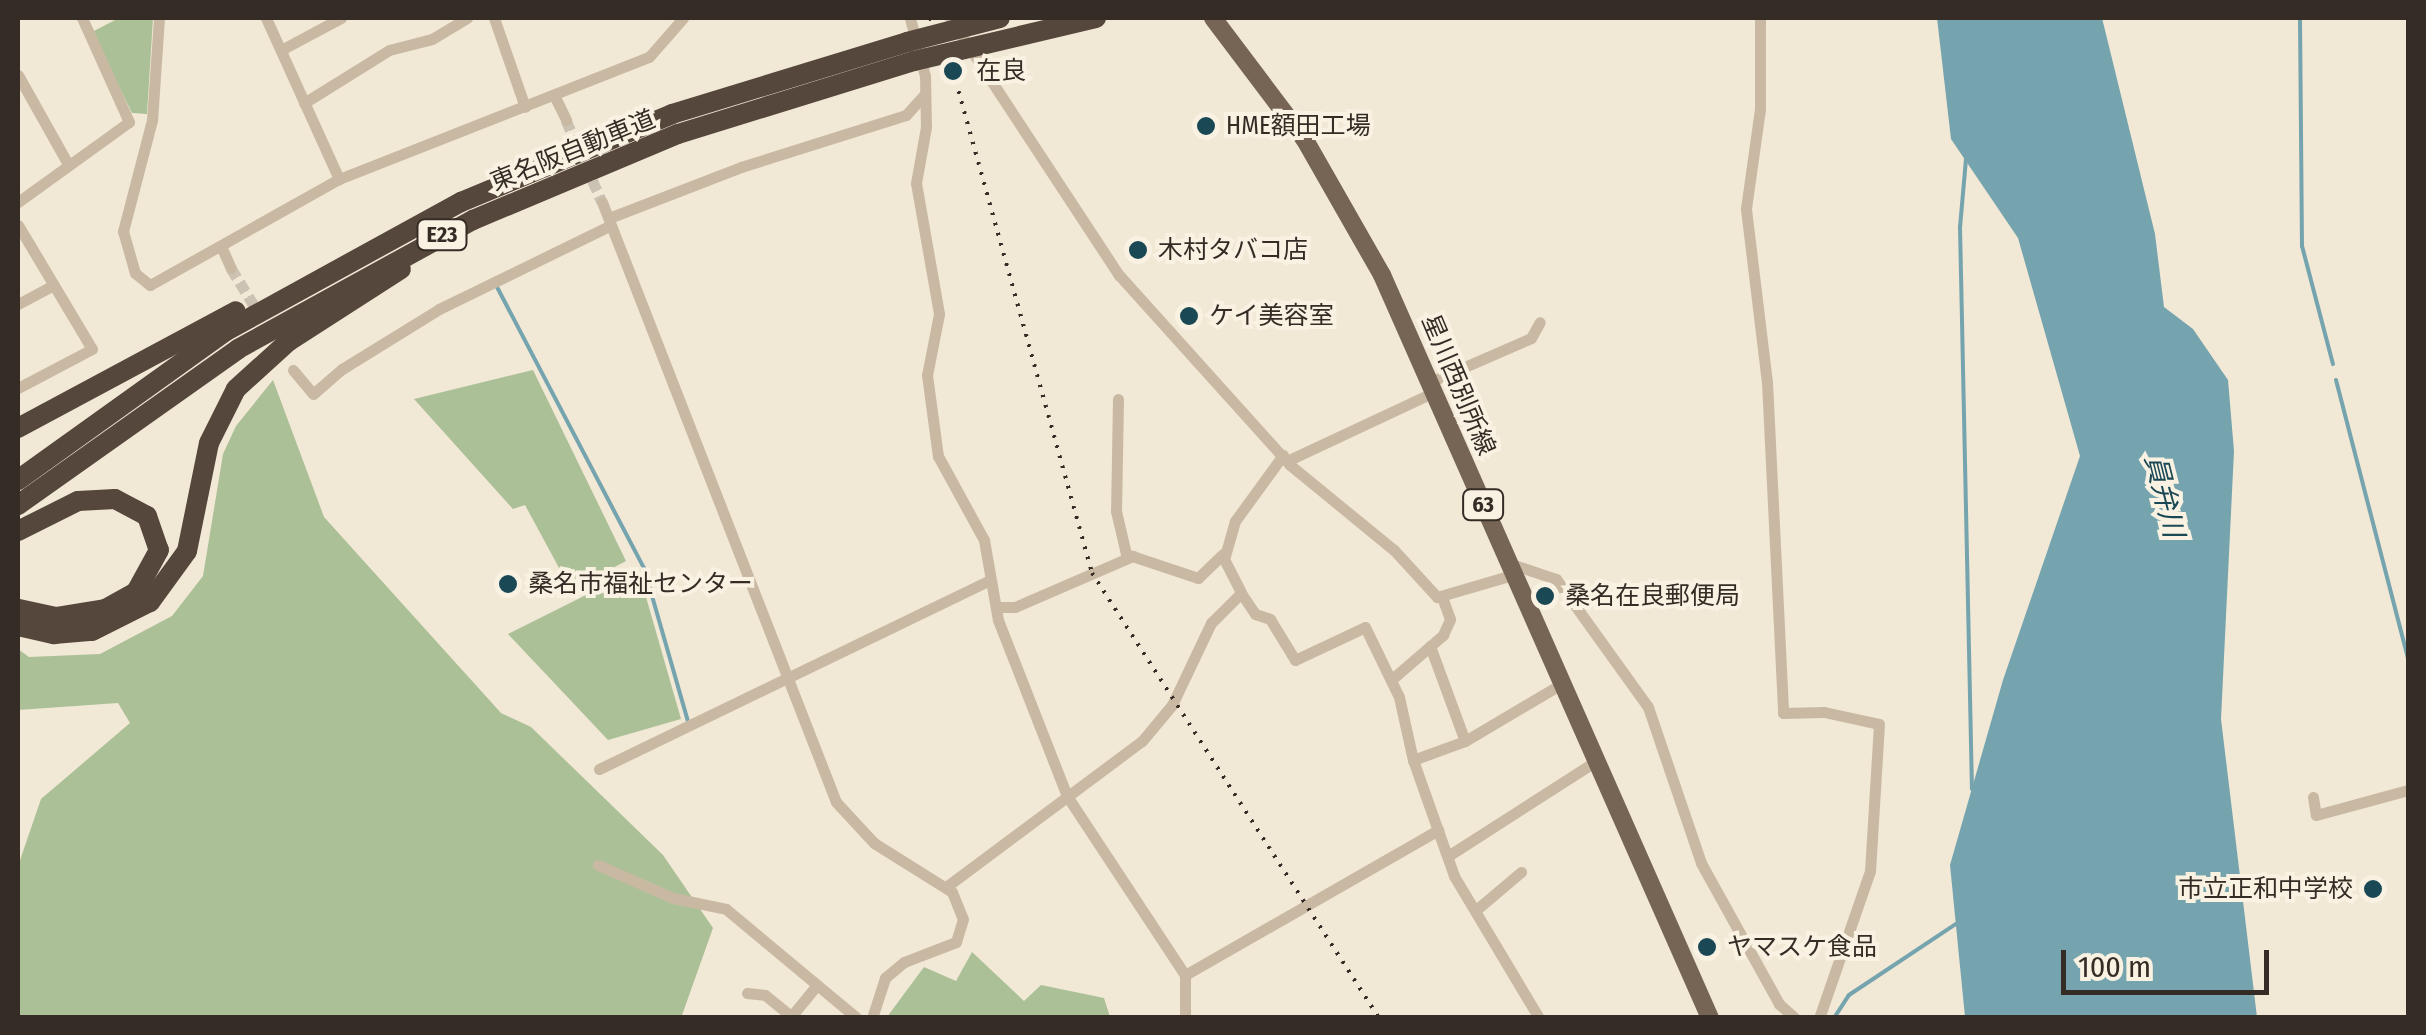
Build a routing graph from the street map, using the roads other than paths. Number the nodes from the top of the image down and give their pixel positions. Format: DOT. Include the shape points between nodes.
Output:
graph roads {
  1 [pos="82,18"];
  2 [pos="159,18"];
  3 [pos="266,18"];
  4 [pos="341,18"];
  5 [pos="467,18"];
  6 [pos="494,18"];
  7 [pos="683,18"];
  8 [pos="910,18"];
  9 [pos="950,18"];
  10 [pos="1000,18"];
  11 [pos="1096,18"];
  12 [pos="1213,18"];
  13 [pos="1760,18"];
  14 [pos="281,50"];
  15 [pos="911,52"];
  16 [pos="18,75"];
  17 [pos="925,94"];
  18 [pos="554,95"];
  19 [pos="304,103"];
  20 [pos="525,107"];
  21 [pos="152,120"];
  22 [pos="566,120"];
  23 [pos="128,122"];
  24 [pos="68,164"];
  25 [pos="338,179"];
  26 [pos="18,202"];
  27 [pos="602,202"];
  28 [pos="467,211"];
  29 [pos="610,221"];
  30 [pos="18,225"];
  31 [pos="221,246"];
  32 [pos="231,268"];
  33 [pos="53,285"];
  34 [pos="18,304"];
  35 [pos="1540,322"];
  36 [pos="293,370"];
  37 [pos="1432,387"];
  38 [pos="18,388"];
  39 [pos="1118,400"];
  40 [pos="18,428"];
  41 [pos="1286,458"];
  42 [pos="18,480"];
  43 [pos="18,506"];
  44 [pos="18,531"];
  45 [pos="1223,554"];
  46 [pos="1133,556"];
  47 [pos="1510,569"];
  48 [pos="990,580"];
  49 [pos="1241,593"];
  50 [pos="1442,597"];
  51 [pos="996,607"];
  52 [pos="18,609"];
  53 [pos="18,626"];
  54 [pos="1430,646"];
  55 [pos="788,680"];
  56 [pos="1391,680"];
  57 [pos="1558,686"];
  58 [pos="1464,741"];
  59 [pos="1413,760"];
  60 [pos="1593,762"];
  61 [pos="599,768"];
  62 [pos="2408,790"];
  63 [pos="1067,796"];
  64 [pos="2313,797"];
  65 [pos="1438,830"];
  66 [pos="1448,856"];
  67 [pos="598,864"];
  68 [pos="1521,872"];
  69 [pos="946,887"];
  70 [pos="1476,910"];
  71 [pos="1185,975"];
  72 [pos="816,986"];
  73 [pos="746,993"];
  74 [pos="790,1017"];
  75 [pos="856,1018"];
  76 [pos="872,1018"];
  77 [pos="1184,1018"];
  78 [pos="1539,1018"];
  79 [pos="1710,1018"];
  80 [pos="1796,1018"];
  81 [pos="1819,1018"];
  1 -- 23 [label="street"];
  2 -- 21 [label="street"];
  3 -- 14 [label="street"];
  4 -- 14 [label="street"];
  5 -- 19 [label="street" via="432,38 389,50"];
  6 -- 20 [label="street"];
  7 -- 18 [label="street" via="672,23 649,58"];
  8 -- 17 [label="street"];
  9 -- 41 [label="street" via="1119,275 1173,342"];
  10 -- 15 [label="highway, 東名阪自動車道 / E23, bridge"];
  11 -- 15 [label="highway, 東名阪自動車道 / E23, bridge"];
  12 -- 37 [label="main road, 星川西別所線 / 63" via="1352,215"];
  13 -- 81 [label="street" via="1760,109 1746,209 1767,382 1783,712 1824,712 1879,724 1870,871"];
  14 -- 19 [label="street"];
  15 -- 28 [label="highway, 東名阪自動車道 / E23"];
  16 -- 24 [label="street"];
  17 -- 29 [label="street" via="906,115 741,166"];
  17 -- 48 [label="street" via="916,200 940,314 928,399 938,456 984,540"];
  18 -- 20 [label="street"];
  18 -- 22 [label="street"];
  19 -- 25 [label="street"];
  20 -- 25 [label="street"];
  21 -- 23 [label="street"];
  21 -- 31 [label="street" via="122,231 135,273 150,285"];
  23 -- 24 [label="street"];
  24 -- 26 [label="street"];
  25 -- 31 [label="street"];
  27 -- 29 [label="street"];
  28 -- 40 [label="highway" via="372,239"];
  28 -- 42 [label="highway, 東名阪自動車道 / E23" via="226,331"];
  28 -- 43 [label="highway, 東名阪自動車道 / E23" via="238,348"];
  28 -- 53 [label="highway" via="289,341 236,389 208,443 187,551 150,602 92,631 54,634"];
  29 -- 36 [label="street" via="439,310 342,369 309,399"];
  29 -- 55 [label="street"];
  30 -- 33 [label="street"];
  31 -- 32 [label="street"];
  33 -- 34 [label="street"];
  33 -- 38 [label="street" via="92,349"];
  35 -- 37 [label="street" via="1531,338"];
  37 -- 41 [label="street"];
  37 -- 47 [label="main road, 星川西別所線 / 63"];
  39 -- 46 [label="street" via="1116,511 1126,554"];
  41 -- 45 [label="street" via="1240,512"];
  41 -- 50 [label="street"];
  44 -- 52 [label="highway" via="78,502 115,499 147,516 158,550 136,592 105,609 56,617"];
  45 -- 46 [label="street" via="1198,578"];
  45 -- 49 [label="street"];
  46 -- 51 [label="street" via="1015,606"];
  47 -- 50 [label="street"];
  47 -- 57 [label="main road, 星川西別所線 / 63"];
  47 -- 80 [label="street" via="1556,578 1648,706 1701,863 1780,1004"];
  48 -- 51 [label="street"];
  48 -- 55 [label="street" via="905,616"];
  49 -- 56 [label="street" via="1255,614 1270,618 1295,660 1365,627"];
  49 -- 63 [label="street" via="1211,623 1161,720 1120,760"];
  50 -- 54 [label="street" via="1450,619"];
  51 -- 63 [label="street"];
  54 -- 56 [label="street"];
  54 -- 58 [label="street"];
  55 -- 61 [label="street"];
  55 -- 69 [label="street" via="836,802 874,842"];
  56 -- 59 [label="street"];
  57 -- 58 [label="street"];
  57 -- 60 [label="main road, 星川西別所線 / 63"];
  58 -- 59 [label="street"];
  59 -- 65 [label="street"];
  60 -- 66 [label="street"];
  60 -- 79 [label="main road, 星川西別所線 / 63"];
  62 -- 64 [label="street" via="2316,815"];
  63 -- 69 [label="street"];
  63 -- 71 [label="street"];
  65 -- 66 [label="street"];
  65 -- 71 [label="street"];
  66 -- 70 [label="street"];
  67 -- 72 [label="street" via="672,898 726,909"];
  68 -- 70 [label="street"];
  69 -- 76 [label="street" via="964,919 962,937 896,968 880,987"];
  70 -- 78 [label="street"];
  71 -- 77 [label="street"];
  72 -- 74 [label="street"];
  72 -- 75 [label="street"];
  73 -- 74 [label="street" via="765,995"];
}
